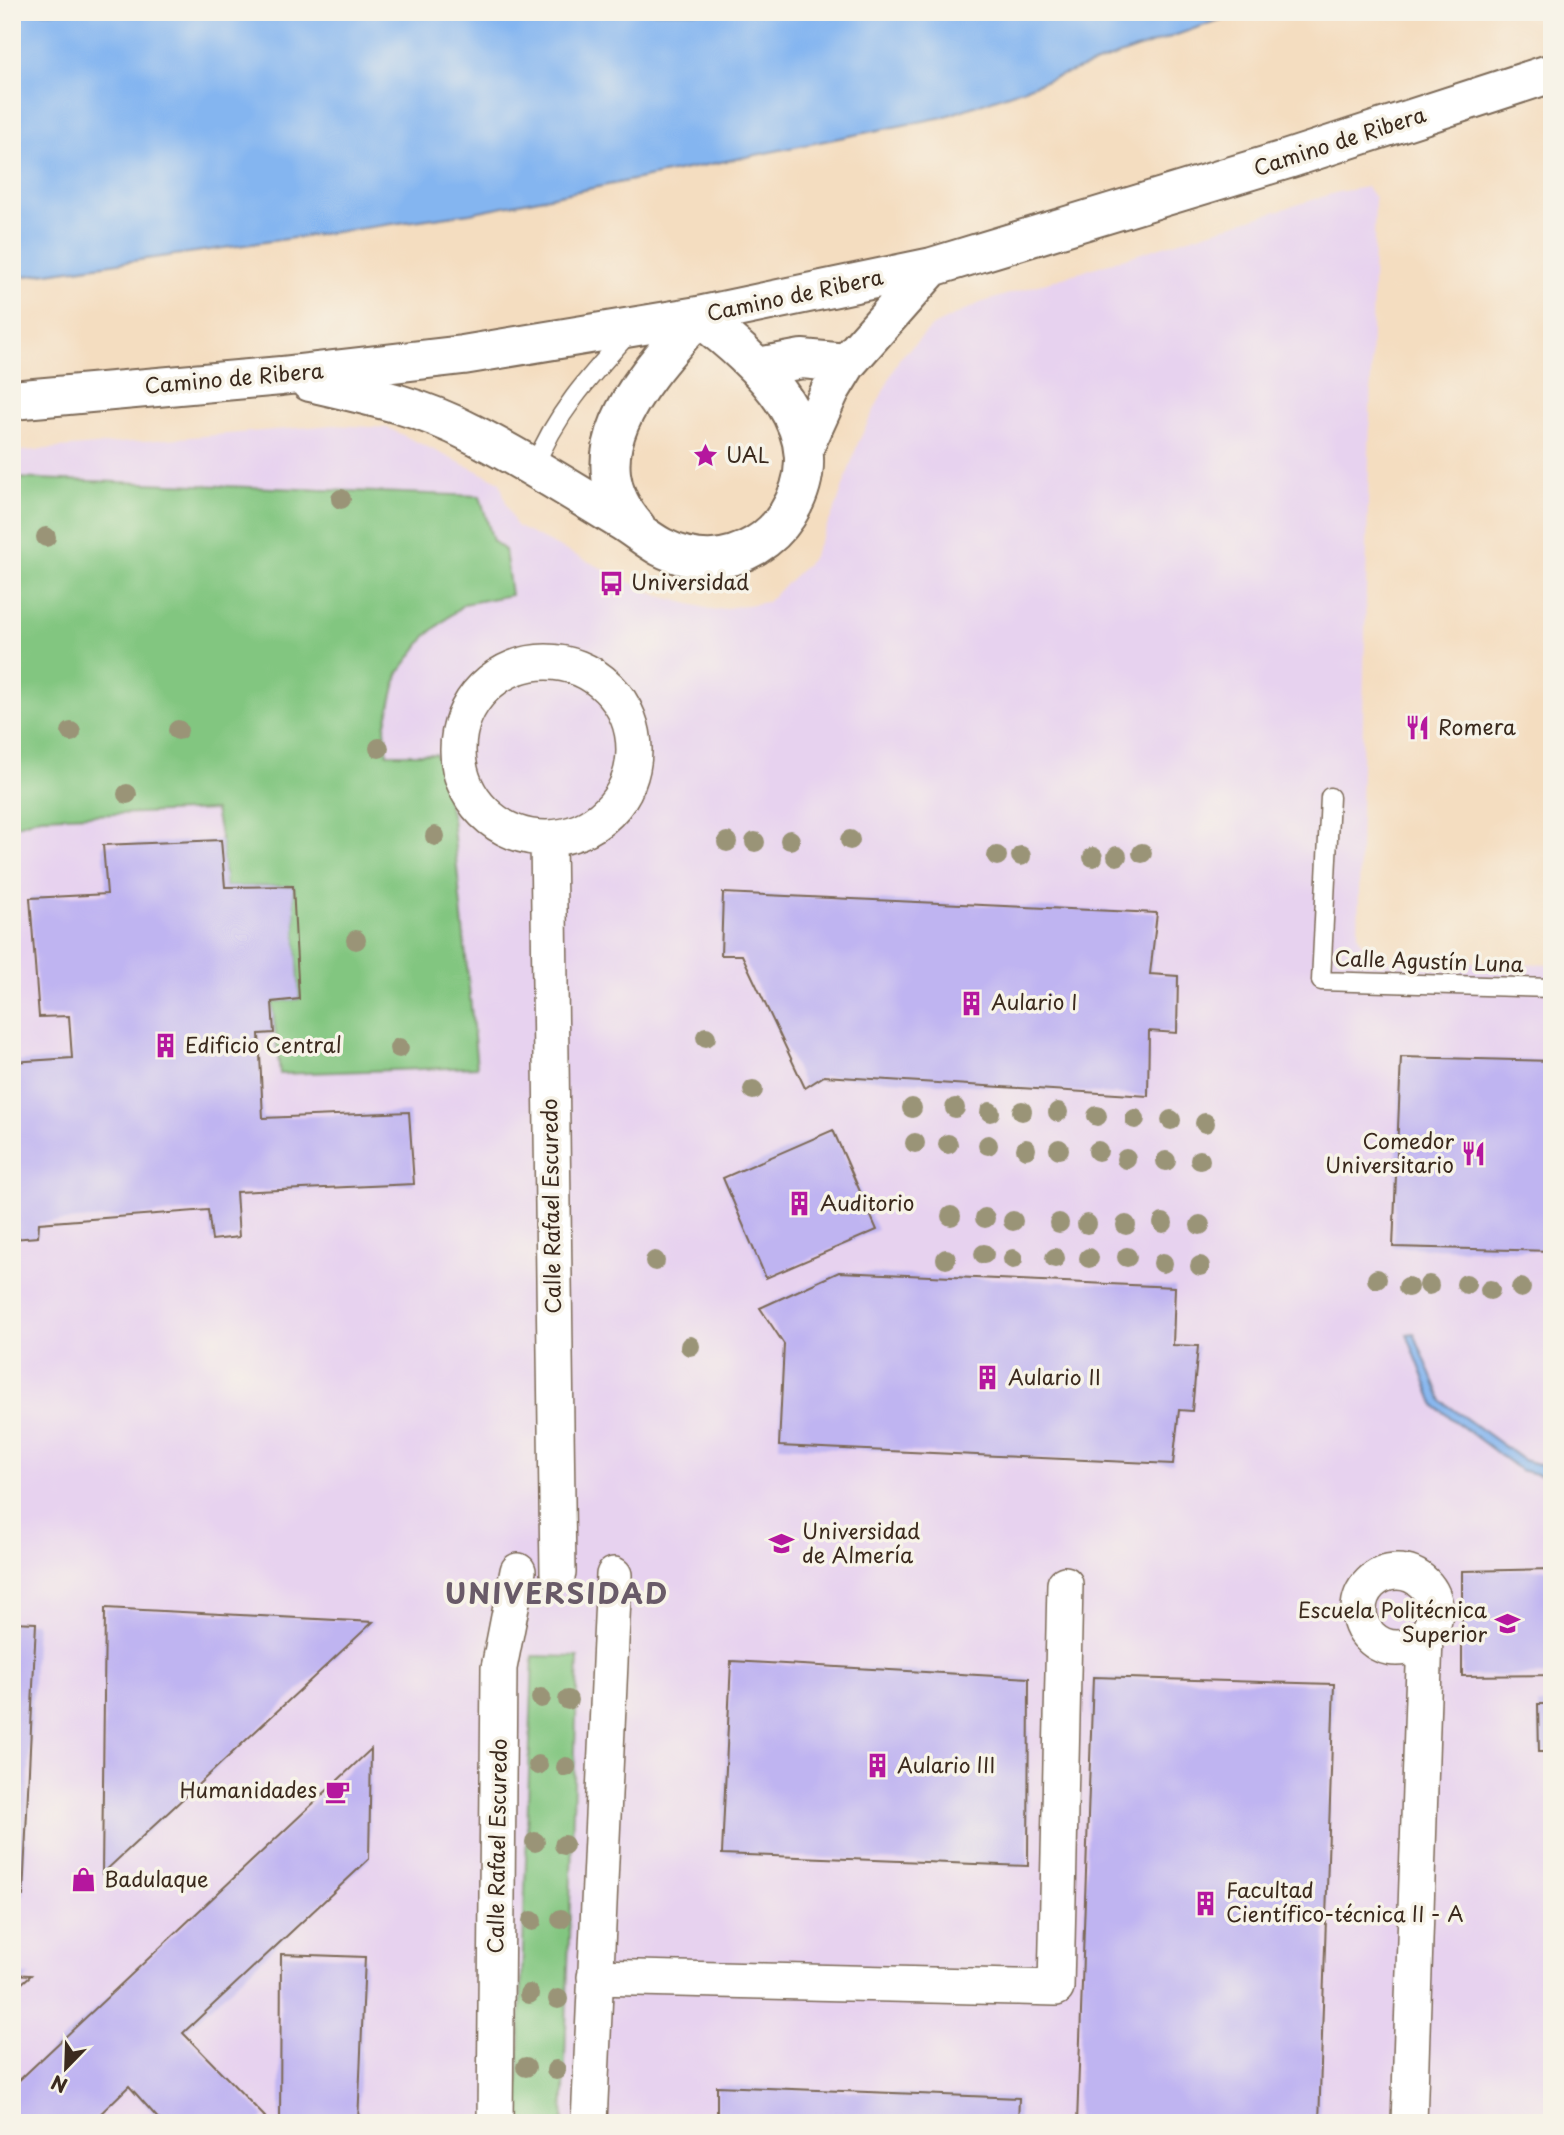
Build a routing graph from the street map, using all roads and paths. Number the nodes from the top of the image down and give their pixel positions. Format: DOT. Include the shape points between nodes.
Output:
graph roads {
  1 [pos="1552,73"];
  2 [pos="932,267"];
  3 [pos="698,316"];
  4 [pos="634,327"];
  5 [pos="847,363"];
  6 [pos="758,367"];
  7 [pos="281,376"];
  8 [pos="12,400"];
  9 [pos="803,450"];
  10 [pos="534,468"];
  11 [pos="640,532"];
  12 [pos="1330,797"];
  13 [pos="548,838"];
  14 [pos="1552,988"];
  15 [pos="519,1571"];
  16 [pos="558,1573"];
  17 [pos="614,1575"];
  18 [pos="1065,1584"];
  19 [pos="1425,1636"];
  20 [pos="595,1977"];
  21 [pos="495,2123"];
  22 [pos="589,2123"];
  23 [pos="1409,2123"];
  1 -- 2 [label="main road, Camino de Ribera" via="1300,156"];
  2 -- 3 [label="main road, Camino de Ribera"];
  2 -- 5 [label="main road"];
  3 -- 4 [label="main road, Camino de Ribera"];
  3 -- 6 [label="main road"];
  3 -- 11 [label="main road" via="646,377 615,436 610,461 612,487 623,512"];
  4 -- 7 [label="main road, Camino de Ribera" via="463,355"];
  4 -- 10 [label="lane" via="560,415"];
  5 -- 6 [label="main road" via="802,359"];
  5 -- 9 [label="main road"];
  6 -- 9 [label="main road" via="785,401"];
  7 -- 8 [label="main road, Camino de Ribera"];
  7 -- 10 [label="main road" via="429,413"];
  9 -- 11 [label="main road" via="803,477 795,502 762,542 738,554 712,559 661,547"];
  10 -- 11 [label="main road"];
  12 -- 14 [label="lane, Calle Agustín Luna" via="1321,981"];
  13 -- 13 [label="street" via="522,835 498,825 478,807 465,784 457,751 463,717 482,688 510,668 544,661 578,667 602,681 621,702 632,727 635,754 631,778 620,800 600,820 576,834"];
  13 -- 16 [label="street, Calle Rafael Escuredo"];
  15 -- 21 [label="street, Calle Rafael Escuredo" via="499,1668"];
  17 -- 20 [label="street"];
  18 -- 20 [label="street" via="1056,1988"];
  19 -- 23 [label="street"];
  20 -- 22 [label="street"];
}
